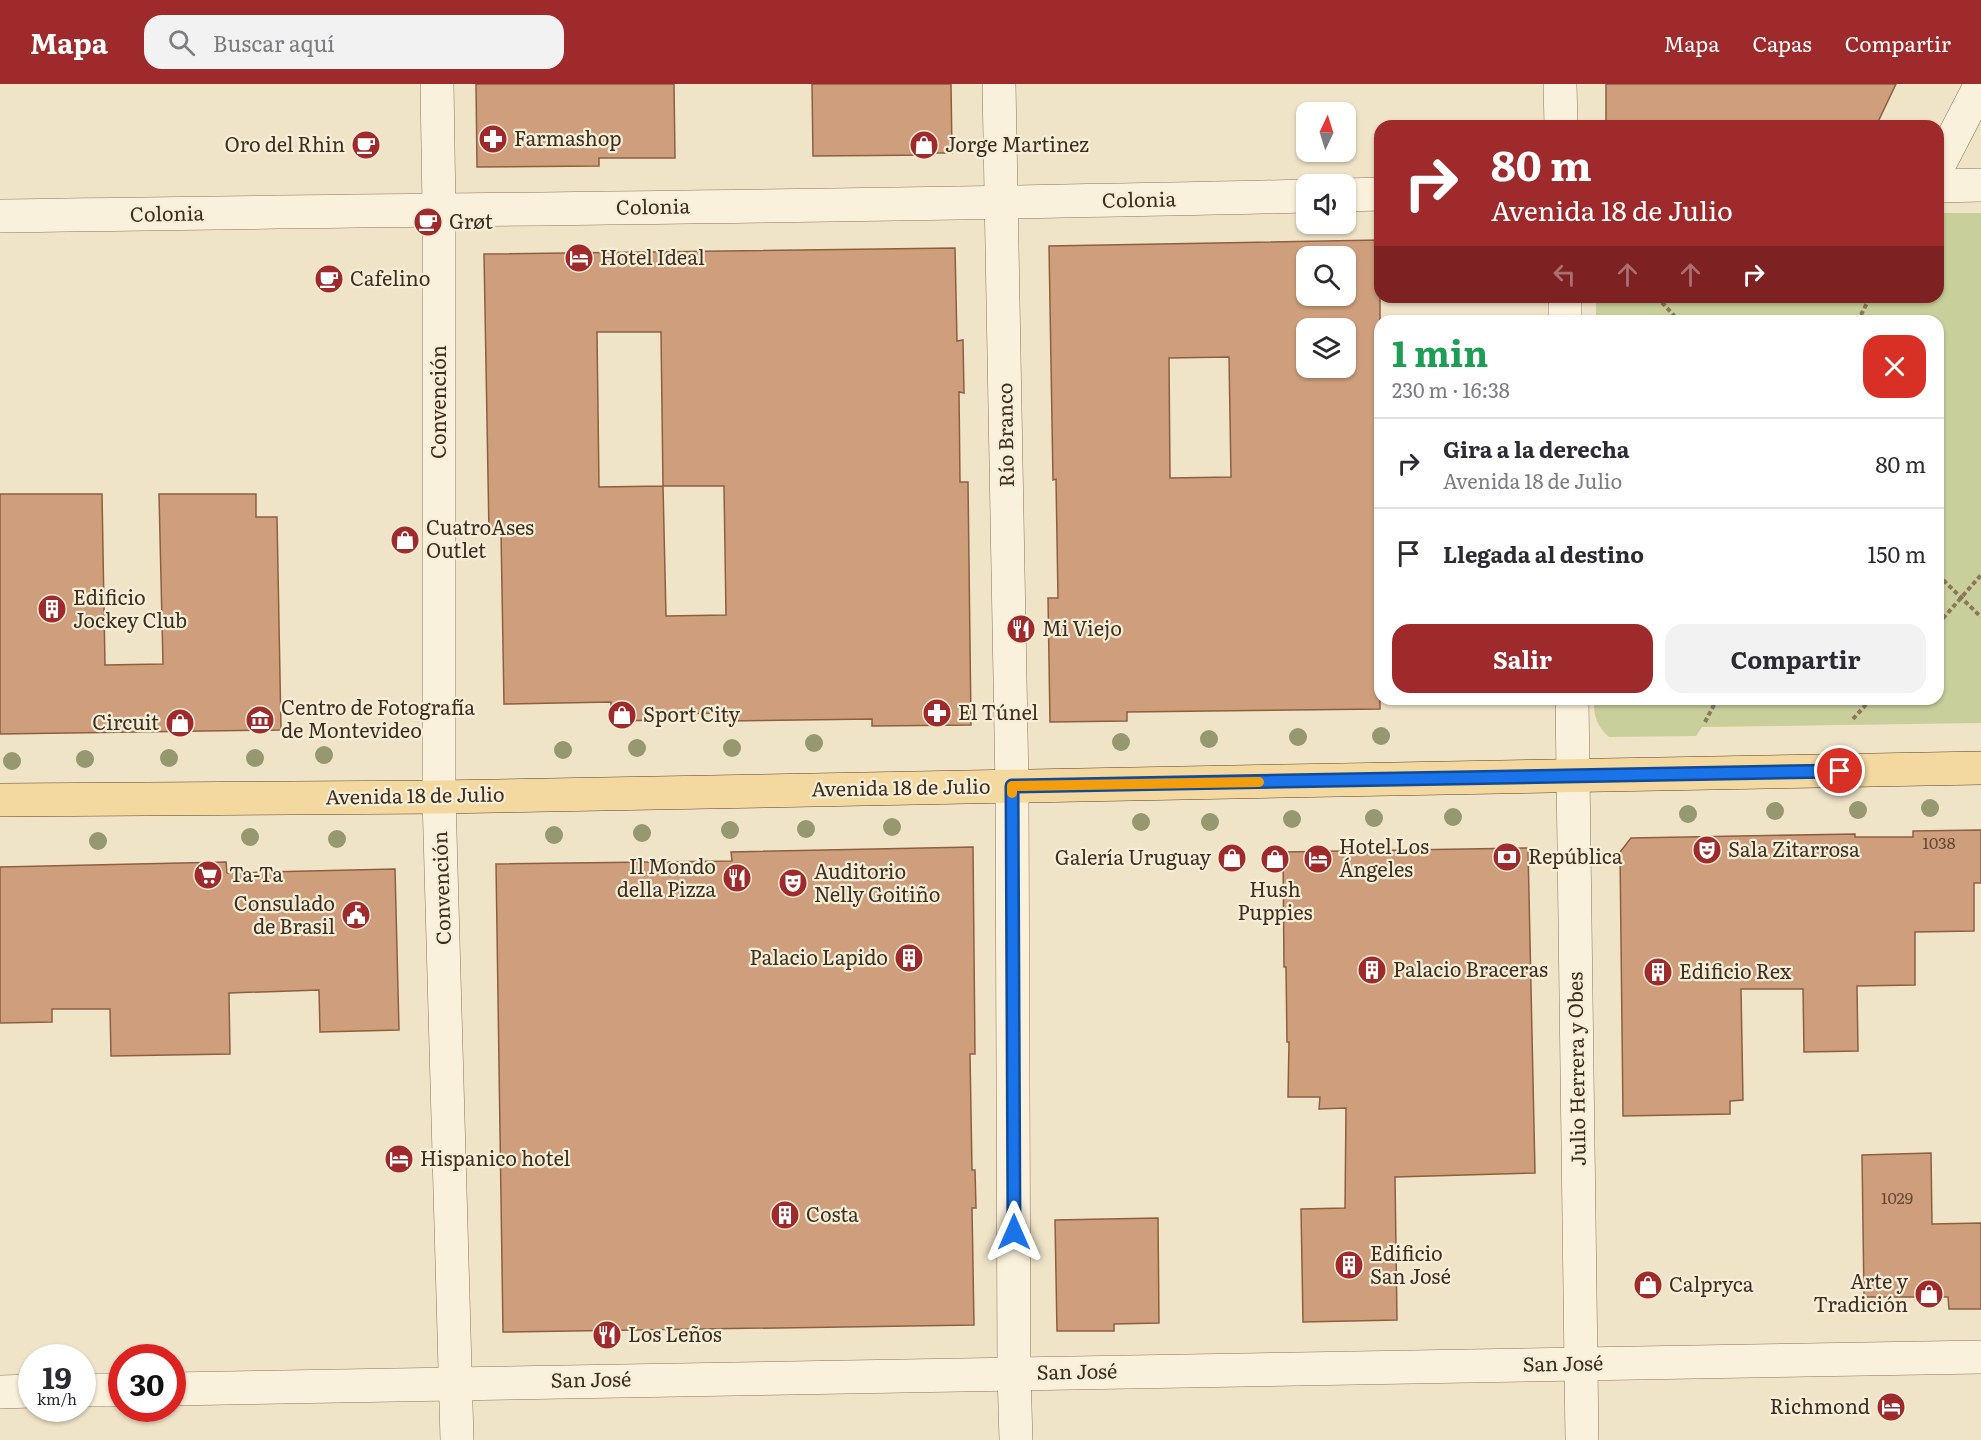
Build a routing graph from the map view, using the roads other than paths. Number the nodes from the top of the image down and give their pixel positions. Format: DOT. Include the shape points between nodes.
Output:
graph roads {
  1 [pos="437,84"];
  2 [pos="999,84"];
  3 [pos="1560,84"];
  4 [pos="1981,84"];
  5 [pos="1561,120"];
  6 [pos="1944,155"];
  7 [pos="1981,185"];
  8 [pos="1944,186"];
  9 [pos="1374,194"];
  10 [pos="1356,195"];
  11 [pos="1296,196"];
  12 [pos="1001,204"];
  13 [pos="439,209"];
  14 [pos="0,216"];
  15 [pos="1572,705"];
  16 [pos="1981,768"];
  17 [pos="1574,777"];
  18 [pos="1012,786"];
  19 [pos="439,797"];
  20 [pos="0,800"];
  21 [pos="1981,1357"];
  22 [pos="1581,1363"];
  23 [pos="1014,1373"];
  24 [pos="456,1383"];
  25 [pos="186,1389"];
  26 [pos="0,1392"];
  27 [pos="18,1392"];
  28 [pos="457,1440"];
  29 [pos="1016,1440"];
  30 [pos="1582,1440"];
  1 -- 13 [label="street, Convención"];
  2 -- 12 [label="street, Río Branco"];
  3 -- 5 [label="street"];
  4 -- 6 [label="street"];
  7 -- 8 [label="street"];
  9 -- 10 [label="street"];
  11 -- 12 [label="street, Colonia"];
  12 -- 13 [label="street, Colonia"];
  12 -- 18 [label="street, Río Branco"];
  13 -- 14 [label="street, Colonia"];
  13 -- 19 [label="street, Convención"];
  15 -- 17 [label="street, Julio Herrera y Obes"];
  16 -- 17 [label="main road, Avenida 18 de Julio"];
  17 -- 18 [label="main road, Avenida 18 de Julio"];
  17 -- 22 [label="street, Julio Herrera y Obes"];
  18 -- 19 [label="main road, Avenida 18 de Julio"];
  18 -- 23 [label="street, Río Branco"];
  19 -- 20 [label="main road, Avenida 18 de Julio"];
  19 -- 24 [label="street, Convención"];
  21 -- 22 [label="street, San José"];
  22 -- 23 [label="street, San José"];
  22 -- 30 [label="street, Julio Herrera y Obes"];
  23 -- 24 [label="street, San José"];
  23 -- 29 [label="street, Río Branco"];
  24 -- 25 [label="street, San José"];
  24 -- 28 [label="street, Convención"];
  26 -- 27 [label="street"];
}
